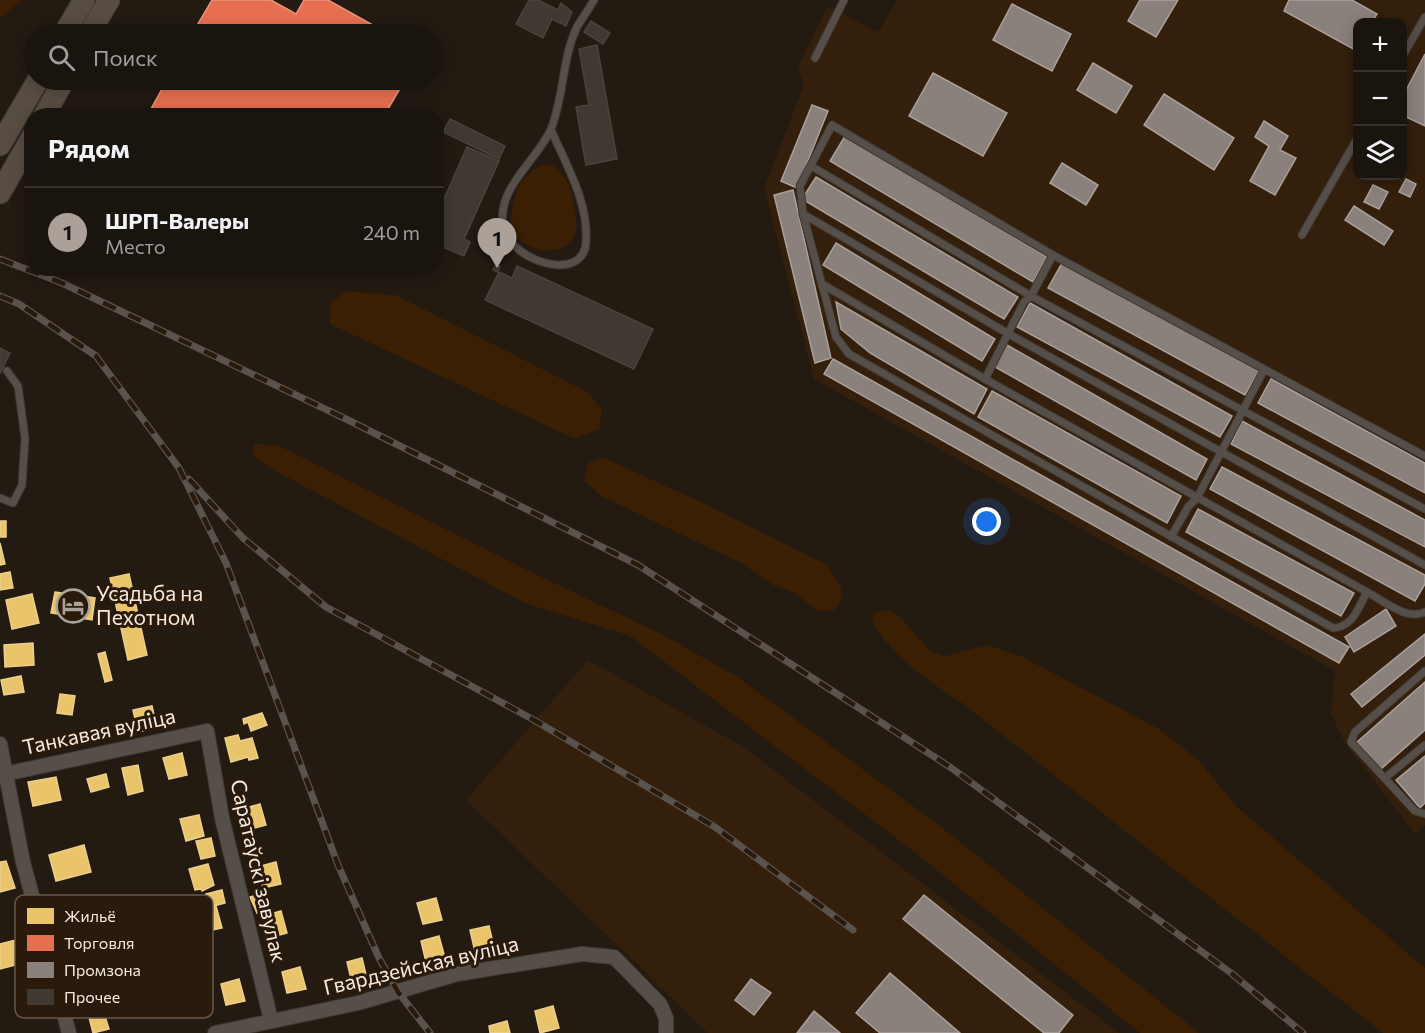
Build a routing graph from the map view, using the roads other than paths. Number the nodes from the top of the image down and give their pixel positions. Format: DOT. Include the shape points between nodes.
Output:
graph roads {
  1 [pos="84,0"];
  2 [pos="109,0"];
  3 [pos="594,0"];
  4 [pos="844,0"];
  5 [pos="1425,17"];
  6 [pos="70,24"];
  7 [pos="95,24"];
  8 [pos="1407,48"];
  9 [pos="815,58"];
  10 [pos="32,90"];
  11 [pos="58,90"];
  12 [pos="48,108"];
  13 [pos="551,130"];
  14 [pos="0,145"];
  15 [pos="1353,145"];
  16 [pos="24,151"];
  17 [pos="811,166"];
  18 [pos="0,193"];
  19 [pos="803,214"];
  20 [pos="1302,235"];
  21 [pos="1053,255"];
  22 [pos="822,284"];
  23 [pos="1031,296"];
  24 [pos="1007,333"];
  25 [pos="1264,370"];
  26 [pos="7,371"];
  27 [pos="985,379"];
  28 [pos="1242,412"];
  29 [pos="1222,453"];
  30 [pos="1425,456"];
  31 [pos="0,498"];
  32 [pos="1197,498"];
  33 [pos="1425,509"];
  34 [pos="1172,537"];
  35 [pos="1425,565"];
  36 [pos="1367,592"];
  37 [pos="1425,612"];
  38 [pos="1425,671"];
  39 [pos="207,731"];
  40 [pos="0,744"];
  41 [pos="1425,745"];
  42 [pos="2,774"];
  43 [pos="1384,778"];
  44 [pos="1425,814"];
  45 [pos="32,895"];
  46 [pos="65,1018"];
  47 [pos="271,1020"];
  48 [pos="69,1033"];
  49 [pos="215,1033"];
  50 [pos="666,1033"];
  1 -- 6 [label="main road"];
  2 -- 7 [label="main road"];
  3 -- 13 [label="lane" via="576,28"];
  4 -- 9 [label="lane"];
  5 -- 8 [label="lane"];
  10 -- 14 [label="main road"];
  11 -- 12 [label="main road"];
  13 -- 13 [label="lane" via="506,197 503,224 508,239 522,255 560,267 576,260 586,244 580,197"];
  15 -- 20 [label="lane"];
  16 -- 18 [label="main road"];
  17 -- 19 [label="lane" via="799,193"];
  17 -- 21 [label="lane" via="832,125"];
  17 -- 23 [label="lane"];
  19 -- 22 [label="lane"];
  19 -- 24 [label="lane"];
  21 -- 23 [label="lane"];
  21 -- 25 [label="lane"];
  22 -- 27 [label="lane"];
  22 -- 34 [label="lane" via="836,337 849,354"];
  23 -- 24 [label="lane"];
  23 -- 28 [label="lane"];
  24 -- 27 [label="lane"];
  24 -- 29 [label="lane"];
  25 -- 28 [label="lane"];
  25 -- 30 [label="lane"];
  26 -- 31 [label="lane" via="18,386 25,438 22,485 13,503"];
  27 -- 32 [label="lane"];
  28 -- 29 [label="lane"];
  28 -- 33 [label="lane"];
  29 -- 32 [label="lane"];
  29 -- 35 [label="lane"];
  32 -- 34 [label="lane"];
  32 -- 36 [label="lane"];
  34 -- 36 [label="lane" via="1333,628 1343,628 1351,622"];
  36 -- 37 [label="lane" via="1409,614"];
  38 -- 43 [label="lane" via="1355,732 1351,742"];
  39 -- 42 [label="street, Танкавая вуліца"];
  39 -- 47 [label="street, Саратаўскі завулак" via="222,818"];
  40 -- 42 [label="street"];
  41 -- 43 [label="lane"];
  42 -- 45 [label="street"];
  43 -- 44 [label="lane" via="1415,811"];
  46 -- 48 [label="street"];
  47 -- 49 [label="street, Гвардзейская вуліца"];
  47 -- 50 [label="street, Гвардзейская вуліца" via="358,1003 457,974 582,954 614,957 660,1004 666,1018"];
}
